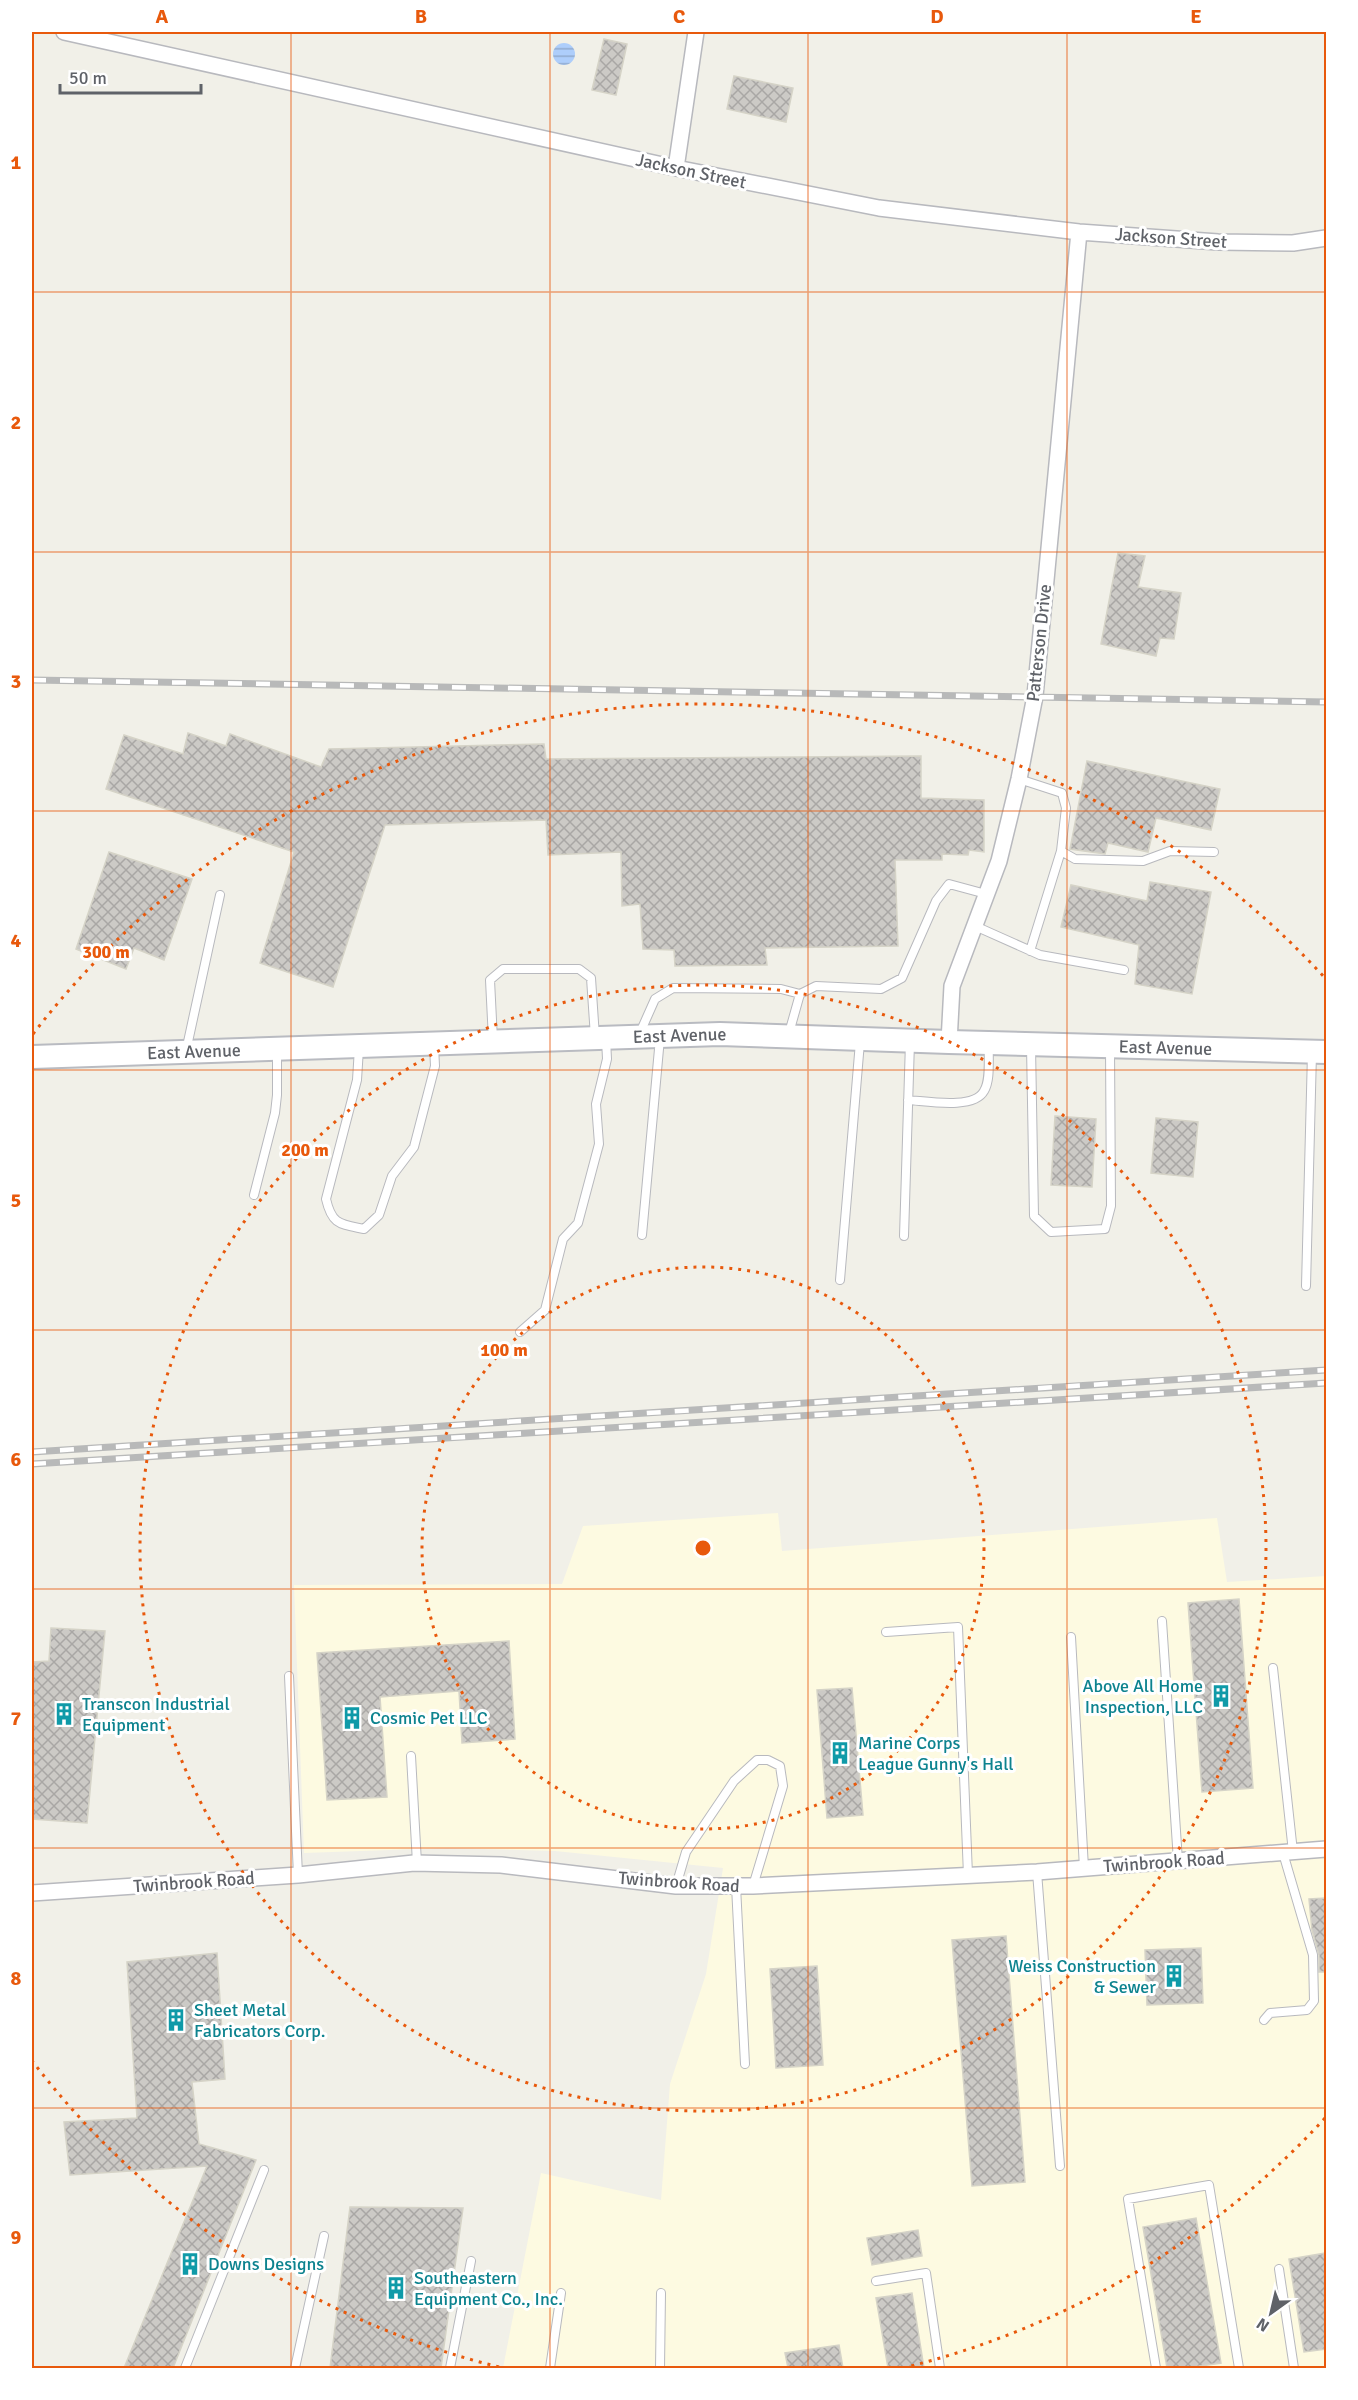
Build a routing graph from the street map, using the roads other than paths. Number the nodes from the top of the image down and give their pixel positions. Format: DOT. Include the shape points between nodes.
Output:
graph roads {
  1 [pos="64,32"];
  2 [pos="696,32"];
  3 [pos="675,168"];
  4 [pos="1079,232"];
  5 [pos="1326,238"];
  6 [pos="1019,779"];
  7 [pos="1061,851"];
  8 [pos="1214,852"];
  9 [pos="987,894"];
  10 [pos="220,895"];
  11 [pos="975,926"];
  12 [pos="1030,951"];
  13 [pos="1124,970"];
  14 [pos="800,994"];
  15 [pos="789,1036"];
  16 [pos="649,1037"];
  17 [pos="601,1038"];
  18 [pos="860,1039"];
  19 [pos="910,1041"];
  20 [pos="493,1042"];
  21 [pos="949,1042"];
  22 [pos="989,1043"];
  23 [pos="434,1044"];
  24 [pos="1031,1044"];
  25 [pos="1110,1046"];
  26 [pos="360,1047"];
  27 [pos="277,1049"];
  28 [pos="186,1052"];
  29 [pos="1319,1052"];
  30 [pos="32,1057"];
  31 [pos="908,1100"];
  32 [pos="254,1195"];
  33 [pos="642,1235"];
  34 [pos="904,1236"];
  35 [pos="840,1280"];
  36 [pos="1306,1286"];
  37 [pos="520,1332"];
  38 [pos="1162,1621"];
  39 [pos="886,1632"];
  40 [pos="1071,1637"];
  41 [pos="1273,1668"];
  42 [pos="289,1676"];
  43 [pos="411,1756"];
  44 [pos="1326,1849"];
  45 [pos="1288,1852"];
  46 [pos="1178,1861"];
  47 [pos="417,1863"];
  48 [pos="1084,1868"];
  49 [pos="1037,1872"];
  50 [pos="298,1875"];
  51 [pos="968,1875"];
  52 [pos="676,1886"];
  53 [pos="736,1886"];
  54 [pos="753,1886"];
  55 [pos="32,1893"];
  56 [pos="1264,2020"];
  57 [pos="746,2064"];
  58 [pos="1060,2166"];
  59 [pos="264,2170"];
  60 [pos="324,2236"];
  61 [pos="471,2261"];
  62 [pos="1279,2269"];
  63 [pos="876,2281"];
  64 [pos="561,2293"];
  65 [pos="661,2293"];
  66 [pos="185,2368"];
  67 [pos="295,2368"];
  68 [pos="450,2368"];
  69 [pos="550,2368"];
  70 [pos="660,2368"];
  71 [pos="940,2368"];
  72 [pos="1156,2368"];
  73 [pos="1239,2368"];
  74 [pos="1294,2368"];
  1 -- 3 [label="street, Jackson Street"];
  2 -- 3 [label="street"];
  3 -- 4 [label="street, Jackson Street" via="879,208"];
  4 -- 5 [label="street, Jackson Street" via="1218,242 1293,243"];
  4 -- 6 [label="street, Patterson Drive" via="1035,696"];
  6 -- 7 [label="lane" via="1062,793 1066,808"];
  6 -- 9 [label="street, Patterson Drive"];
  7 -- 8 [label="lane" via="1075,859 1143,861 1170,851"];
  7 -- 12 [label="lane"];
  9 -- 11 [label="street, Patterson Drive"];
  9 -- 14 [label="lane" via="949,884 936,902 902,978 881,989 816,986"];
  10 -- 28 [label="lane"];
  11 -- 12 [label="lane"];
  11 -- 21 [label="street, Patterson Drive" via="952,986"];
  12 -- 13 [label="lane"];
  14 -- 15 [label="lane"];
  14 -- 16 [label="lane" via="781,989 673,988 655,999"];
  15 -- 16 [label="street, East Avenue"];
  15 -- 18 [label="street, East Avenue"];
  16 -- 17 [label="street, East Avenue"];
  16 -- 33 [label="lane"];
  17 -- 20 [label="street, East Avenue"];
  17 -- 20 [label="lane" via="591,978 579,969 503,969 490,980"];
  17 -- 37 [label="lane" via="607,1059 596,1104 599,1144 578,1223 563,1239 545,1310"];
  18 -- 19 [label="street, East Avenue"];
  18 -- 35 [label="lane"];
  19 -- 21 [label="street, East Avenue"];
  19 -- 31 [label="lane"];
  20 -- 23 [label="street, East Avenue"];
  21 -- 22 [label="street, East Avenue"];
  22 -- 24 [label="street, East Avenue"];
  22 -- 31 [label="lane" via="987,1082 977,1098 966,1103"];
  23 -- 26 [label="street, East Avenue"];
  23 -- 26 [label="lane" via="435,1066 414,1147 392,1176 379,1215 364,1229 339,1224 330,1214 326,1199 357,1080"];
  24 -- 25 [label="street, East Avenue"];
  24 -- 25 [label="lane" via="1034,1216 1051,1232 1105,1229 1111,1206"];
  25 -- 29 [label="street, East Avenue"];
  26 -- 27 [label="street, East Avenue"];
  27 -- 28 [label="street, East Avenue"];
  27 -- 32 [label="lane" via="278,1095"];
  28 -- 30 [label="street, East Avenue"];
  29 -- 36 [label="lane"];
  31 -- 34 [label="lane"];
  38 -- 46 [label="lane"];
  39 -- 51 [label="lane" via="958,1627"];
  40 -- 48 [label="lane"];
  41 -- 45 [label="lane"];
  42 -- 50 [label="lane"];
  43 -- 47 [label="lane"];
  44 -- 45 [label="street, Twinbrook Road"];
  45 -- 46 [label="street, Twinbrook Road"];
  45 -- 56 [label="lane" via="1313,1955 1314,2001 1307,2010 1270,2013"];
  46 -- 48 [label="street, Twinbrook Road"];
  47 -- 50 [label="street, Twinbrook Road"];
  47 -- 52 [label="street, Twinbrook Road" via="501,1865"];
  48 -- 49 [label="street, Twinbrook Road"];
  49 -- 51 [label="street, Twinbrook Road"];
  49 -- 58 [label="lane"];
  50 -- 55 [label="street, Twinbrook Road"];
  51 -- 54 [label="street, Twinbrook Road"];
  52 -- 53 [label="street, Twinbrook Road"];
  52 -- 54 [label="lane" via="686,1851 734,1781 757,1760 768,1760 780,1766 783,1786"];
  53 -- 54 [label="street, Twinbrook Road"];
  53 -- 57 [label="lane"];
  59 -- 66 [label="lane"];
  60 -- 67 [label="lane"];
  61 -- 68 [label="lane"];
  62 -- 74 [label="lane"];
  63 -- 71 [label="lane" via="926,2273"];
  64 -- 69 [label="lane"];
  65 -- 70 [label="lane"];
  72 -- 73 [label="lane" via="1128,2199 1209,2185"];
}
